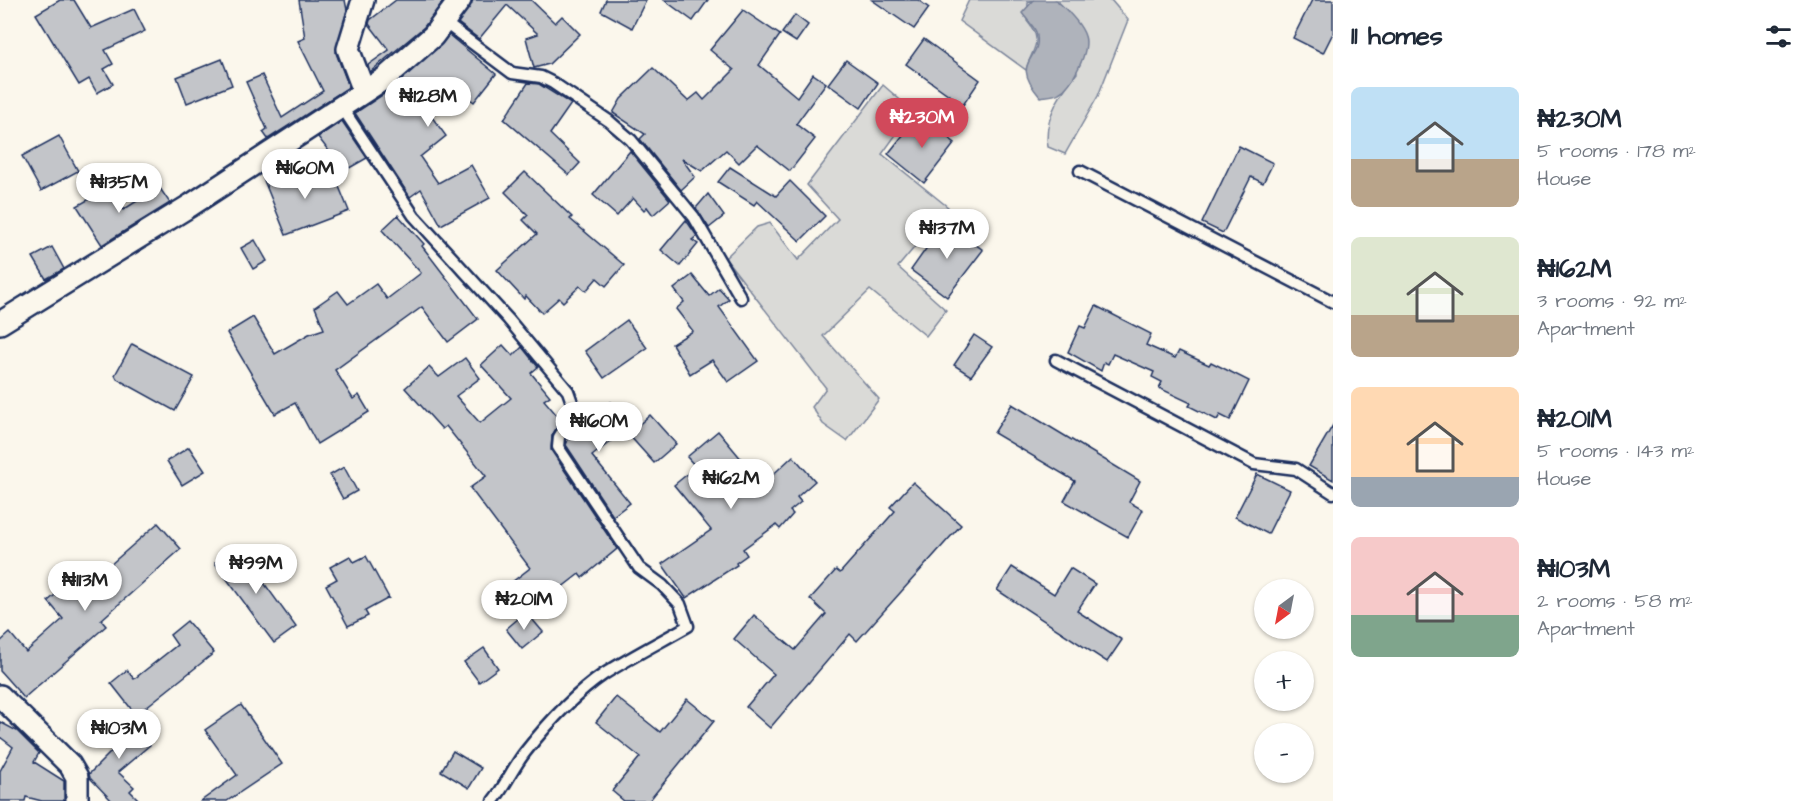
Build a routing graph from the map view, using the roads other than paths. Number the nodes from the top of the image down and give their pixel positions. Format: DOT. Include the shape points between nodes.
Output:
graph roads {
  1 [pos="363,0"];
  2 [pos="460,0"];
  3 [pos="444,22"];
  4 [pos="364,92"];
  5 [pos="341,106"];
  6 [pos="1080,171"];
  7 [pos="741,298"];
  8 [pos="1333,303"];
  9 [pos="0,323"];
  10 [pos="1056,360"];
  11 [pos="1333,493"];
  12 [pos="0,696"];
  13 [pos="77,801"];
  14 [pos="493,801"];
  1 -- 4 [label="street" via="348,49"];
  2 -- 3 [label="street"];
  3 -- 4 [label="street" via="412,56"];
  3 -- 7 [label="lane" via="512,73 541,76 631,140 694,217"];
  4 -- 5 [label="street"];
  5 -- 9 [label="street"];
  5 -- 14 [label="lane" via="414,216 568,391 574,411 559,437 558,447 639,568 680,604 688,626 603,675 577,697 524,754"];
  6 -- 8 [label="lane"];
  10 -- 11 [label="lane" via="1254,464 1296,469"];
  12 -- 13 [label="street" via="70,765 77,777"];
}
